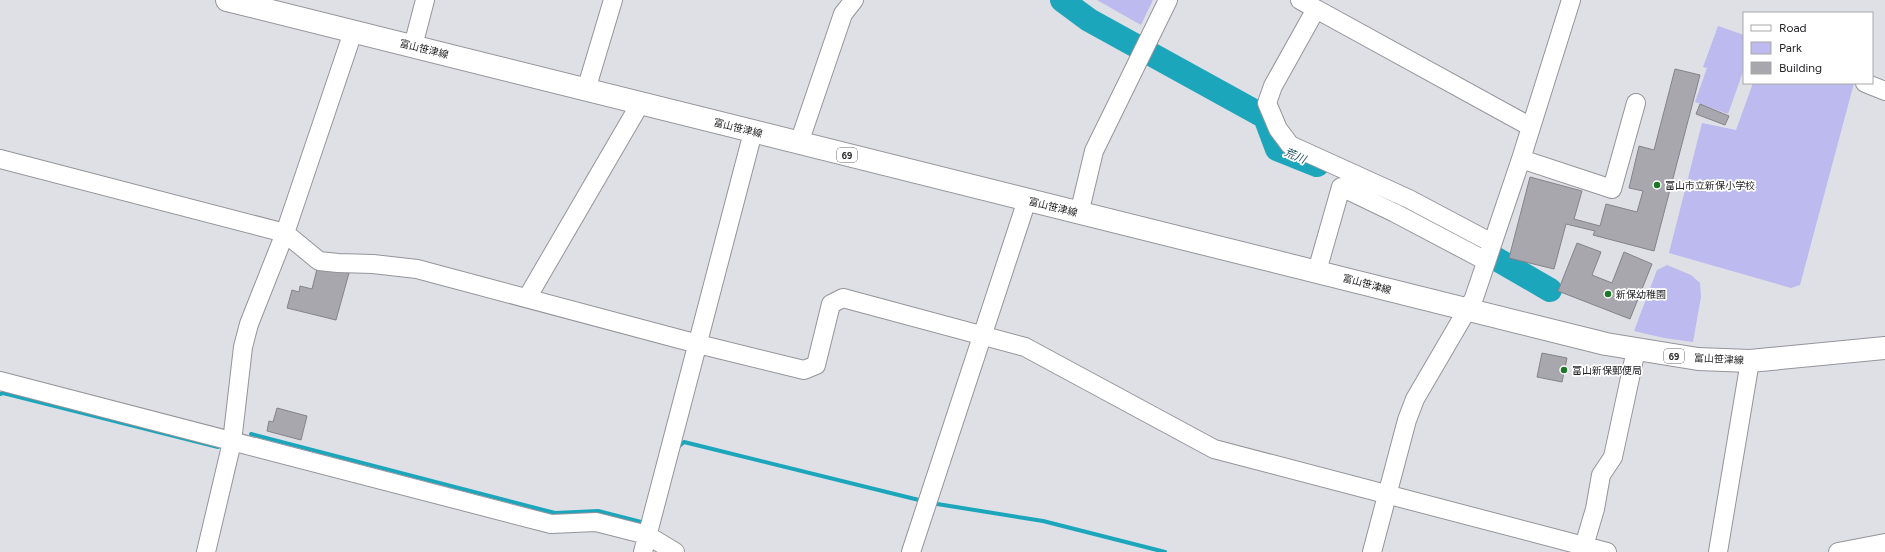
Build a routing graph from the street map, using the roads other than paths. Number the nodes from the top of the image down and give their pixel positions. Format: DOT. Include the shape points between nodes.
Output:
graph roads {
  1 [pos="227,0"];
  2 [pos="425,0"];
  3 [pos="613,0"];
  4 [pos="854,0"];
  5 [pos="1168,0"];
  6 [pos="1300,0"];
  7 [pos="1571,0"];
  8 [pos="1316,9"];
  9 [pos="353,32"];
  10 [pos="413,46"];
  11 [pos="1868,84"];
  12 [pos="586,90"];
  13 [pos="1885,91"];
  14 [pos="1636,103"];
  15 [pos="640,104"];
  16 [pos="1531,127"];
  17 [pos="753,132"];
  18 [pos="799,143"];
  19 [pos="0,159"];
  20 [pos="1521,159"];
  21 [pos="1027,200"];
  22 [pos="1079,214"];
  23 [pos="286,233"];
  24 [pos="1492,243"];
  25 [pos="1486,261"];
  26 [pos="1317,271"];
  27 [pos="526,298"];
  28 [pos="1468,311"];
  29 [pos="984,335"];
  30 [pos="698,344"];
  31 [pos="1885,348"];
  32 [pos="1636,350"];
  33 [pos="1750,361"];
  34 [pos="0,381"];
  35 [pos="232,442"];
  36 [pos="1387,495"];
  37 [pos="648,534"];
  38 [pos="1885,543"];
  39 [pos="1584,546"];
  40 [pos="206,552"];
  41 [pos="675,552"];
  42 [pos="911,552"];
  43 [pos="1372,552"];
  44 [pos="1607,552"];
  45 [pos="1718,552"];
  46 [pos="1838,552"];
  1 -- 9 [label="main road, 富山笹津線 / 69"];
  2 -- 10 [label="street"];
  3 -- 12 [label="street"];
  4 -- 18 [label="street" via="843,14"];
  5 -- 22 [label="street" via="1094,151"];
  6 -- 8 [label="street"];
  7 -- 16 [label="street"];
  8 -- 16 [label="street"];
  8 -- 24 [label="street" via="1273,86 1267,102 1278,129 1286,140 1290,145 1409,199"];
  9 -- 10 [label="main road, 富山笹津線 / 69"];
  9 -- 23 [label="street"];
  10 -- 12 [label="main road, 富山笹津線 / 69"];
  11 -- 13 [label="street"];
  12 -- 15 [label="main road, 富山笹津線 / 69"];
  14 -- 20 [label="street" via="1612,189"];
  15 -- 17 [label="main road, 富山笹津線 / 69"];
  15 -- 27 [label="street"];
  16 -- 20 [label="street"];
  17 -- 18 [label="main road, 富山笹津線 / 69"];
  17 -- 30 [label="street"];
  18 -- 21 [label="main road, 富山笹津線 / 69"];
  19 -- 23 [label="street"];
  20 -- 24 [label="street"];
  21 -- 22 [label="main road, 富山笹津線 / 69"];
  21 -- 29 [label="street"];
  22 -- 26 [label="main road, 富山笹津線 / 69"];
  23 -- 27 [label="street" via="319,261 417,269"];
  23 -- 35 [label="street" via="245,339"];
  24 -- 25 [label="street"];
  25 -- 26 [label="street" via="1341,187"];
  25 -- 28 [label="street"];
  26 -- 28 [label="main road, 富山笹津線 / 69"];
  27 -- 30 [label="street"];
  28 -- 32 [label="main road, 富山笹津線 / 69"];
  28 -- 36 [label="street" via="1415,398"];
  29 -- 30 [label="street" via="843,298 831,304 816,365 804,370"];
  29 -- 36 [label="street" via="1025,347 1214,449"];
  29 -- 42 [label="street"];
  30 -- 37 [label="street"];
  31 -- 33 [label="main road, 富山笹津線 / 69"];
  32 -- 33 [label="main road, 富山笹津線 / 69" via="1698,359"];
  32 -- 39 [label="street" via="1613,457 1601,475 1595,509"];
  33 -- 45 [label="street"];
  34 -- 35 [label="street"];
  35 -- 37 [label="street" via="551,524 596,522"];
  35 -- 40 [label="street"];
  36 -- 39 [label="street"];
  36 -- 43 [label="street"];
  37 -- 41 [label="street"];
  38 -- 46 [label="street"];
  39 -- 44 [label="street"];
}
